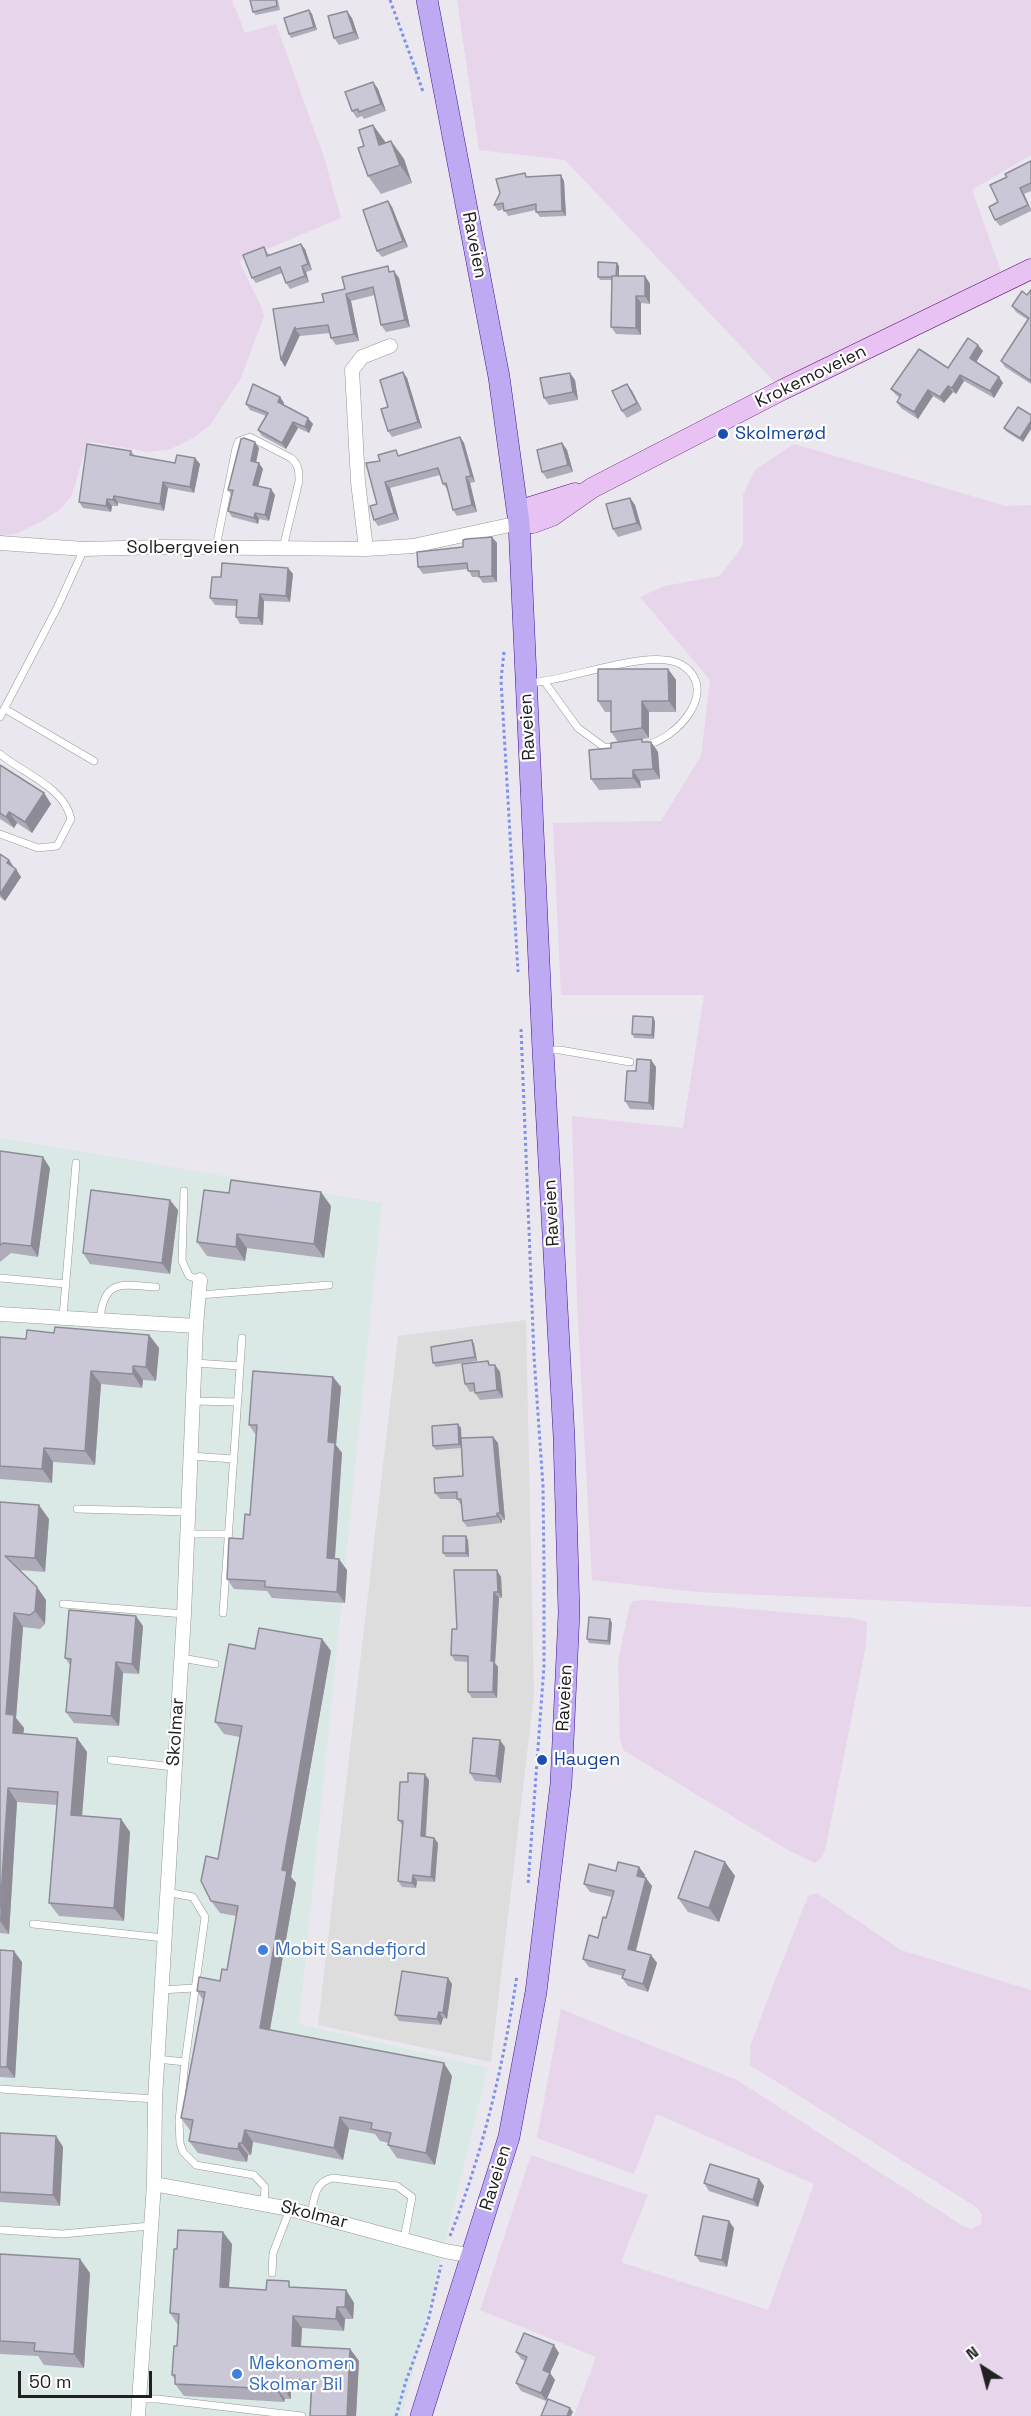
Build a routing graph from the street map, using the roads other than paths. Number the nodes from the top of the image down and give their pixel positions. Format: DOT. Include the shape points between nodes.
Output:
graph roads {
  1 [pos="427,0"];
  2 [pos="1031,269"];
  3 [pos="390,346"];
  4 [pos="519,523"];
  5 [pos="0,543"];
  6 [pos="216,547"];
  7 [pos="283,548"];
  8 [pos="84,549"];
  9 [pos="366,549"];
  10 [pos="535,682"];
  11 [pos="5,709"];
  12 [pos="0,717"];
  13 [pos="628,747"];
  14 [pos="637,747"];
  15 [pos="0,754"];
  16 [pos="94,761"];
  17 [pos="0,834"];
  18 [pos="543,1050"];
  19 [pos="630,1062"];
  20 [pos="76,1163"];
  21 [pos="184,1191"];
  22 [pos="0,1278"];
  23 [pos="200,1280"];
  24 [pos="66,1284"];
  25 [pos="329,1285"];
  26 [pos="156,1287"];
  27 [pos="199,1295"];
  28 [pos="0,1314"];
  29 [pos="63,1316"];
  30 [pos="100,1319"];
  31 [pos="196,1326"];
  32 [pos="242,1338"];
  33 [pos="195,1363"];
  34 [pos="240,1365"];
  35 [pos="193,1401"];
  36 [pos="237,1402"];
  37 [pos="191,1456"];
  38 [pos="233,1458"];
  39 [pos="77,1509"];
  40 [pos="188,1512"];
  41 [pos="187,1534"];
  42 [pos="228,1534"];
  43 [pos="63,1604"];
  44 [pos="223,1613"];
  45 [pos="184,1614"];
  46 [pos="181,1658"];
  47 [pos="215,1664"];
  48 [pos="111,1760"];
  49 [pos="174,1767"];
  50 [pos="166,1892"];
  51 [pos="33,1924"];
  52 [pos="164,1938"];
  53 [pos="194,1988"];
  54 [pos="161,1990"];
  55 [pos="157,2060"];
  56 [pos="185,2062"];
  57 [pos="0,2088"];
  58 [pos="155,2099"];
  59 [pos="153,2184"];
  60 [pos="264,2204"];
  61 [pos="290,2209"];
  62 [pos="310,2214"];
  63 [pos="150,2226"];
  64 [pos="0,2230"];
  65 [pos="404,2239"];
  66 [pos="473,2256"];
  67 [pos="272,2273"];
  68 [pos="139,2399"];
  69 [pos="138,2416"];
  70 [pos="302,2416"];
  71 [pos="421,2416"];
  1 -- 4 [label="main road, Raveien" via="500,377"];
  2 -- 4 [label="main road, Krokemoveien" via="592,488 530,507"];
  3 -- 9 [label="street" via="362,357 352,370"];
  4 -- 9 [label="street, Solbergveien" via="413,546"];
  4 -- 10 [label="main road, Raveien"];
  5 -- 8 [label="street, Solbergveien"];
  6 -- 7 [label="street, Solbergveien"];
  6 -- 7 [label="lane" via="236,448 239,441 250,437 297,462 299,480"];
  6 -- 8 [label="street, Solbergveien"];
  7 -- 9 [label="street, Solbergveien"];
  8 -- 11 [label="lane"];
  10 -- 13 [label="lane" via="587,736 604,747"];
  10 -- 14 [label="lane" via="629,661 683,665 696,688 691,712 673,732"];
  10 -- 18 [label="main road, Raveien"];
  11 -- 12 [label="lane"];
  11 -- 16 [label="lane"];
  15 -- 17 [label="lane" via="59,795 71,819 57,846 39,848"];
  18 -- 19 [label="lane"];
  18 -- 66 [label="main road, Raveien" via="564,1437 569,1612 561,1784 537,1992 509,2137"];
  20 -- 24 [label="lane"];
  21 -- 23 [label="lane" via="182,1261 189,1276"];
  22 -- 24 [label="lane"];
  23 -- 27 [label="street, Skolmar"];
  24 -- 29 [label="lane"];
  25 -- 27 [label="lane"];
  26 -- 30 [label="lane" via="110,1288 102,1302"];
  27 -- 31 [label="street, Skolmar"];
  28 -- 29 [label="street"];
  29 -- 30 [label="street"];
  30 -- 31 [label="street"];
  31 -- 33 [label="street, Skolmar"];
  32 -- 34 [label="lane"];
  33 -- 34 [label="lane"];
  33 -- 35 [label="street, Skolmar"];
  34 -- 36 [label="lane"];
  35 -- 36 [label="lane"];
  35 -- 37 [label="street, Skolmar"];
  36 -- 38 [label="lane"];
  37 -- 38 [label="lane"];
  37 -- 40 [label="street, Skolmar"];
  38 -- 42 [label="lane"];
  39 -- 40 [label="lane"];
  40 -- 41 [label="street, Skolmar"];
  41 -- 42 [label="lane"];
  41 -- 45 [label="street, Skolmar"];
  42 -- 44 [label="lane"];
  43 -- 45 [label="lane"];
  45 -- 46 [label="street, Skolmar"];
  46 -- 47 [label="lane"];
  46 -- 49 [label="street, Skolmar"];
  48 -- 49 [label="lane"];
  49 -- 50 [label="street, Skolmar"];
  50 -- 52 [label="street, Skolmar"];
  50 -- 53 [label="lane" via="193,1897 205,1917"];
  51 -- 52 [label="lane"];
  52 -- 54 [label="street, Skolmar"];
  53 -- 54 [label="lane"];
  53 -- 56 [label="lane"];
  54 -- 55 [label="street, Skolmar"];
  55 -- 56 [label="lane"];
  55 -- 58 [label="street, Skolmar"];
  56 -- 60 [label="lane" via="179,2121 183,2152 196,2165 254,2175 265,2187"];
  57 -- 58 [label="lane"];
  58 -- 59 [label="street, Skolmar"];
  59 -- 60 [label="street, Skolmar"];
  59 -- 63 [label="street, Skolmar"];
  60 -- 61 [label="street, Skolmar"];
  61 -- 62 [label="street, Skolmar"];
  61 -- 67 [label="lane" via="273,2253"];
  62 -- 65 [label="street, Skolmar"];
  62 -- 65 [label="lane" via="323,2180 397,2186 412,2197"];
  63 -- 64 [label="lane" via="62,2234"];
  63 -- 68 [label="street, Skolmar"];
  65 -- 66 [label="street, Skolmar"];
  66 -- 71 [label="main road, Raveien"];
  68 -- 69 [label="street, Skolmar"];
  68 -- 70 [label="lane"];
}
